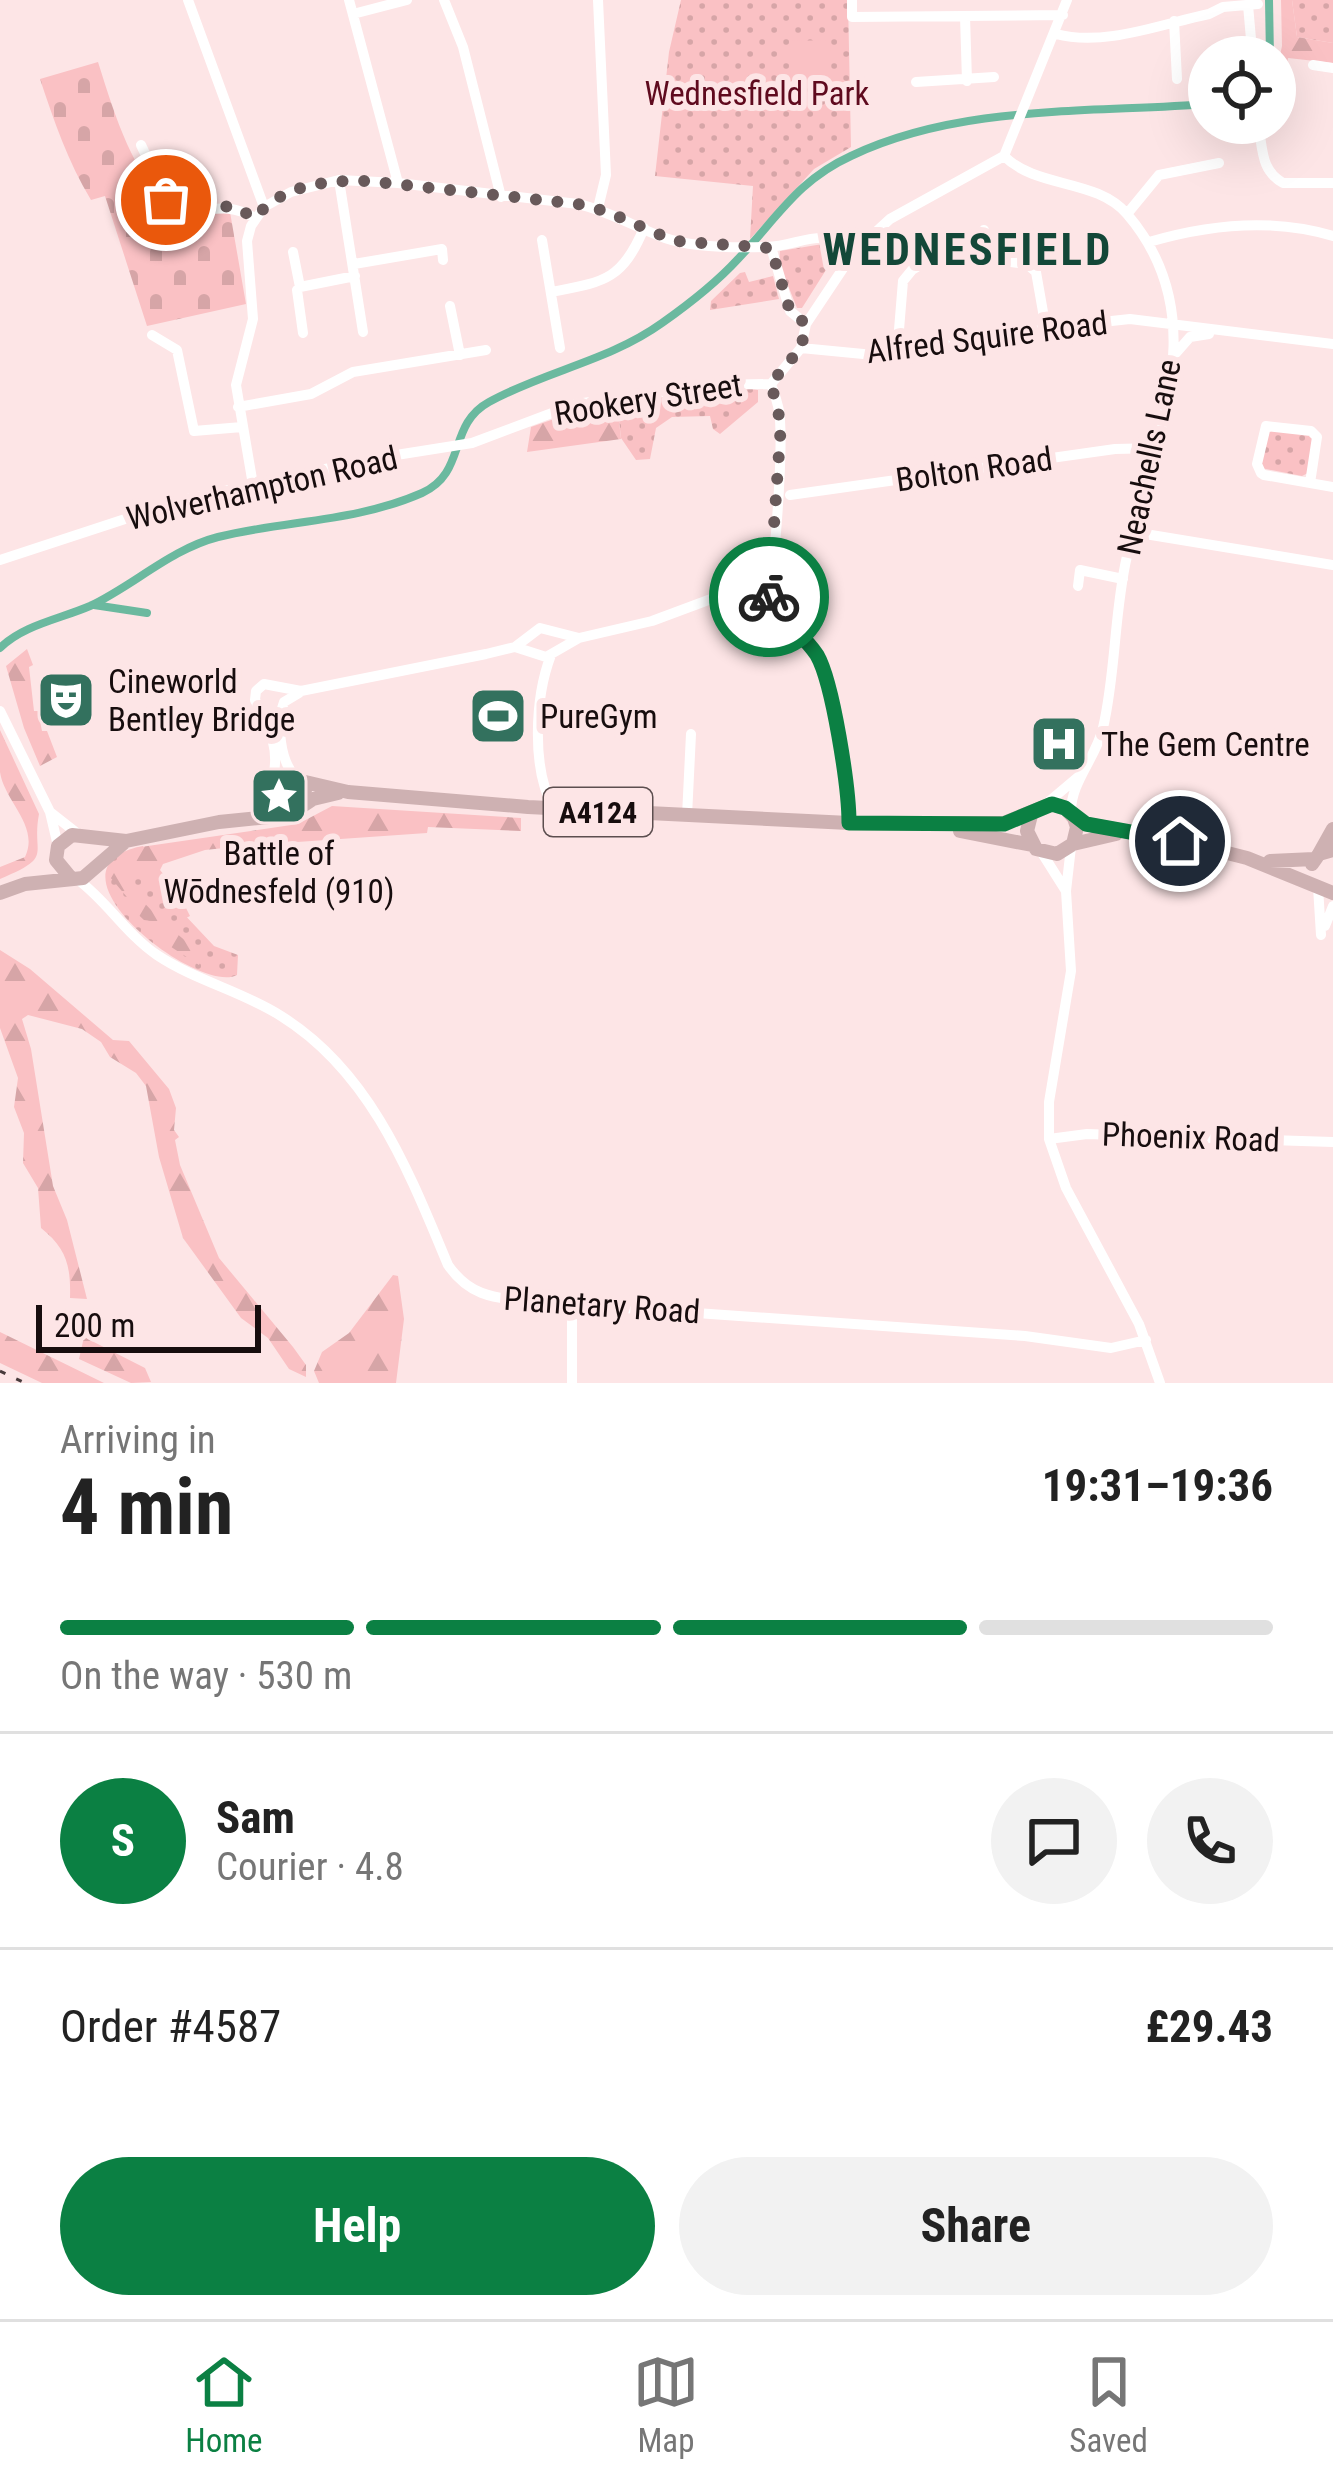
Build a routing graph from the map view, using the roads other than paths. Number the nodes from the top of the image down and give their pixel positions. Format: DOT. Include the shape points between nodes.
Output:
graph roads {
  1 [pos="188,0"];
  2 [pos="349,0"];
  3 [pos="407,0"];
  4 [pos="445,0"];
  5 [pos="598,0"];
  6 [pos="852,0"];
  7 [pos="1067,0"];
  8 [pos="353,14"];
  9 [pos="1063,15"];
  10 [pos="964,16"];
  11 [pos="1174,22"];
  12 [pos="1056,34"];
  13 [pos="1251,36"];
  14 [pos="1313,65"];
  15 [pos="1333,68"];
  16 [pos="994,77"];
  17 [pos="1177,79"];
  18 [pos="967,81"];
  19 [pos="923,85"];
  20 [pos="1264,144"];
  21 [pos="141,145"];
  22 [pos="1004,157"];
  23 [pos="1219,163"];
  24 [pos="339,180"];
  25 [pos="398,183"];
  26 [pos="1333,184"];
  27 [pos="501,197"];
  28 [pos="264,208"];
  29 [pos="598,208"];
  30 [pos="1127,214"];
  31 [pos="255,218"];
  32 [pos="644,228"];
  33 [pos="984,230"];
  34 [pos="1333,236"];
  35 [pos="542,240"];
  36 [pos="1149,242"];
  37 [pos="771,248"];
  38 [pos="854,251"];
  39 [pos="293,252"];
  40 [pos="943,255"];
  41 [pos="443,260"];
  42 [pos="354,270"];
  43 [pos="300,287"];
  44 [pos="551,292"];
  45 [pos="450,306"];
  46 [pos="1172,323"];
  47 [pos="806,324"];
  48 [pos="1046,329"];
  49 [pos="1224,331"];
  50 [pos="363,332"];
  51 [pos="303,333"];
  52 [pos="152,335"];
  53 [pos="1333,344"];
  54 [pos="560,348"];
  55 [pos="801,348"];
  56 [pos="486,350"];
  57 [pos="898,354"];
  58 [pos="460,355"];
  59 [pos="1174,357"];
  60 [pos="771,383"];
  61 [pos="238,407"];
  62 [pos="242,428"];
  63 [pos="458,446"];
  64 [pos="1158,448"];
  65 [pos="1310,483"];
  66 [pos="253,484"];
  67 [pos="1333,487"];
  68 [pos="790,494"];
  69 [pos="1133,532"];
  70 [pos="0,560"];
  71 [pos="1333,565"];
  72 [pos="1123,579"];
  73 [pos="1078,586"];
  74 [pos="747,587"];
  75 [pos="765,594"];
  76 [pos="717,597"];
  77 [pos="747,604"];
  78 [pos="556,632"];
  79 [pos="530,637"];
  80 [pos="579,638"];
  81 [pos="515,647"];
  82 [pos="554,652"];
  83 [pos="535,653"];
  84 [pos="545,671"];
  85 [pos="282,700"];
  86 [pos="0,711"];
  87 [pos="263,711"];
  88 [pos="692,734"];
  89 [pos="541,770"];
  90 [pos="1085,771"];
  91 [pos="299,779"];
  92 [pos="268,789"];
  93 [pos="348,792"];
  94 [pos="304,805"];
  95 [pos="528,807"];
  96 [pos="554,809"];
  97 [pos="1038,811"];
  98 [pos="50,812"];
  99 [pos="283,814"];
  100 [pos="687,816"];
  101 [pos="1073,816"];
  102 [pos="219,822"];
  103 [pos="849,823"];
  104 [pos="908,824"];
  105 [pos="1333,830"];
  106 [pos="1126,832"];
  107 [pos="83,835"];
  108 [pos="126,841"];
  109 [pos="1072,845"];
  110 [pos="58,848"];
  111 [pos="1037,849"];
  112 [pos="1322,854"];
  113 [pos="1247,858"];
  114 [pos="98,866"];
  115 [pos="74,878"];
  116 [pos="25,884"];
  117 [pos="1322,889"];
  118 [pos="1066,891"];
  119 [pos="0,893"];
  120 [pos="102,897"];
  121 [pos="1333,906"];
  122 [pos="1049,1139"];
  123 [pos="1333,1142"];
  124 [pos="572,1304"];
  125 [pos="1146,1340"];
  126 [pos="572,1383"];
  127 [pos="1160,1383"];
  1 -- 28 [label="street"];
  2 -- 8 [label="street"];
  3 -- 8 [label="street"];
  4 -- 27 [label="street"];
  5 -- 29 [label="street" via="606,175"];
  6 -- 10 [label="street" via="852,17"];
  7 -- 9 [label="street"];
  8 -- 25 [label="street"];
  9 -- 10 [label="street"];
  9 -- 12 [label="street"];
  10 -- 18 [label="street"];
  11 -- 12 [label="street" via="1088,38"];
  11 -- 13 [label="street" via="1253,5"];
  11 -- 17 [label="street"];
  12 -- 22 [label="street"];
  14 -- 15 [label="street"];
  16 -- 18 [label="street"];
  18 -- 19 [label="street"];
  20 -- 26 [label="street" via="1268,170 1283,183"];
  21 -- 31 [label="street" via="170,206 233,206"];
  22 -- 30 [label="street, Neachells Lane" via="1103,196"];
  22 -- 38 [label="street" via="890,219"];
  23 -- 30 [label="street" via="1194,161 1159,176"];
  24 -- 25 [label="street"];
  24 -- 28 [label="street"];
  24 -- 42 [label="street"];
  25 -- 27 [label="street"];
  27 -- 29 [label="street"];
  28 -- 31 [label="street"];
  29 -- 32 [label="street"];
  30 -- 36 [label="street, Neachells Lane"];
  31 -- 61 [label="street" via="247,241 253,319 238,368"];
  32 -- 37 [label="street" via="675,241"];
  32 -- 44 [label="street" via="615,274"];
  33 -- 48 [label="street" via="988,259 1036,272"];
  34 -- 36 [label="street" via="1233,226"];
  35 -- 44 [label="street"];
  36 -- 46 [label="street, Neachells Lane"];
  37 -- 38 [label="street" via="825,236"];
  37 -- 47 [label="street" via="790,311"];
  38 -- 47 [label="street"];
  39 -- 43 [label="street"];
  40 -- 57 [label="street" via="903,281"];
  41 -- 42 [label="street" via="442,249"];
  42 -- 43 [label="street"];
  42 -- 50 [label="street"];
  43 -- 51 [label="street"];
  44 -- 54 [label="street"];
  45 -- 58 [label="street"];
  46 -- 48 [label="street, Alfred Squire Road" via="1117,319"];
  46 -- 49 [label="street, Alfred Squire Road"];
  46 -- 59 [label="street, Neachells Lane"];
  47 -- 55 [label="street"];
  48 -- 57 [label="street, Alfred Squire Road"];
  49 -- 53 [label="street, Alfred Squire Road"];
  49 -- 59 [label="street" via="1190,337"];
  52 -- 62 [label="street" via="178,350 194,431"];
  55 -- 57 [label="street, Alfred Squire Road"];
  55 -- 60 [label="street"];
  56 -- 58 [label="street"];
  58 -- 61 [label="street" via="353,372 311,394"];
  59 -- 64 [label="street, Neachells Lane"];
  60 -- 63 [label="street, Rookery Street" via="590,401"];
  60 -- 75 [label="street" via="781,424"];
  61 -- 62 [label="street"];
  62 -- 66 [label="street"];
  63 -- 66 [label="street, Wolverhampton Road"];
  64 -- 68 [label="street, Bolton Road"];
  64 -- 69 [label="street, Neachells Lane"];
  65 -- 65 [label="street" via="1258,471 1266,426 1317,436"];
  65 -- 67 [label="street"];
  66 -- 70 [label="street, Wolverhampton Road"];
  69 -- 71 [label="street"];
  69 -- 72 [label="street, Neachells Lane"];
  72 -- 73 [label="street" via="1080,566"];
  72 -- 90 [label="street, Neachells Lane" via="1108,707"];
  74 -- 75 [label="street"];
  74 -- 76 [label="street"];
  74 -- 77 [label="street"];
  75 -- 77 [label="street"];
  75 -- 103 [label="street" via="820,664 847,778"];
  76 -- 77 [label="street"];
  76 -- 80 [label="street"];
  78 -- 79 [label="street" via="540,628"];
  78 -- 80 [label="street"];
  78 -- 82 [label="street"];
  79 -- 81 [label="street"];
  79 -- 83 [label="street"];
  80 -- 82 [label="street"];
  81 -- 83 [label="street"];
  81 -- 85 [label="street"];
  82 -- 83 [label="street"];
  82 -- 84 [label="street"];
  83 -- 84 [label="street"];
  84 -- 89 [label="street"];
  85 -- 87 [label="street"];
  85 -- 87 [label="street" via="272,683 258,688"];
  85 -- 91 [label="street" via="287,764"];
  86 -- 98 [label="street"];
  87 -- 92 [label="street" via="276,765"];
  88 -- 100 [label="street"];
  89 -- 95 [label="street"];
  89 -- 96 [label="street"];
  90 -- 97 [label="street, Neachells Lane"];
  90 -- 101 [label="street, Neachells Lane" via="1072,795"];
  91 -- 92 [label="main road" via="279,777"];
  91 -- 93 [label="main road, A4124"];
  91 -- 94 [label="main road"];
  92 -- 99 [label="main road" via="269,804"];
  92 -- 102 [label="main road"];
  93 -- 94 [label="main road, A4124"];
  93 -- 95 [label="main road, A4124"];
  94 -- 99 [label="main road"];
  95 -- 96 [label="main road, A4124"];
  96 -- 100 [label="main road, A4124"];
  97 -- 101 [label="main road" via="1059,806"];
  97 -- 104 [label="main road, A4124" via="1004,824"];
  97 -- 111 [label="main road" via="1027,831"];
  98 -- 107 [label="street"];
  98 -- 110 [label="street"];
  99 -- 102 [label="main road"];
  100 -- 103 [label="main road, A4124"];
  101 -- 106 [label="main road"];
  101 -- 109 [label="main road"];
  102 -- 108 [label="main road"];
  103 -- 104 [label="main road, A4124"];
  104 -- 111 [label="main road, A4124"];
  105 -- 112 [label="main road"];
  106 -- 109 [label="main road"];
  106 -- 113 [label="main road"];
  107 -- 108 [label="main road"];
  107 -- 110 [label="main road"];
  107 -- 114 [label="main road" via="98,846"];
  108 -- 114 [label="main road"];
  109 -- 111 [label="main road" via="1057,854"];
  109 -- 118 [label="street"];
  110 -- 115 [label="main road" via="58,868"];
  110 -- 116 [label="main road"];
  111 -- 118 [label="street"];
  112 -- 113 [label="main road" via="1291,863"];
  112 -- 117 [label="main road" via="1311,877"];
  113 -- 117 [label="main road"];
  114 -- 115 [label="main road"];
  114 -- 120 [label="street, Planetary Road"];
  115 -- 116 [label="main road"];
  115 -- 120 [label="street, Planetary Road"];
  116 -- 119 [label="main road"];
  117 -- 121 [label="street" via="1321,934"];
  118 -- 122 [label="street" via="1071,971"];
  120 -- 124 [label="street, Planetary Road" via="145,946 275,1012 339,1064 388,1132 460,1280 491,1298"];
  122 -- 123 [label="street, Phoenix Road"];
  122 -- 125 [label="street"];
  124 -- 125 [label="street, Planetary Road" via="1112,1348"];
  124 -- 126 [label="street"];
  125 -- 127 [label="street"];
}
